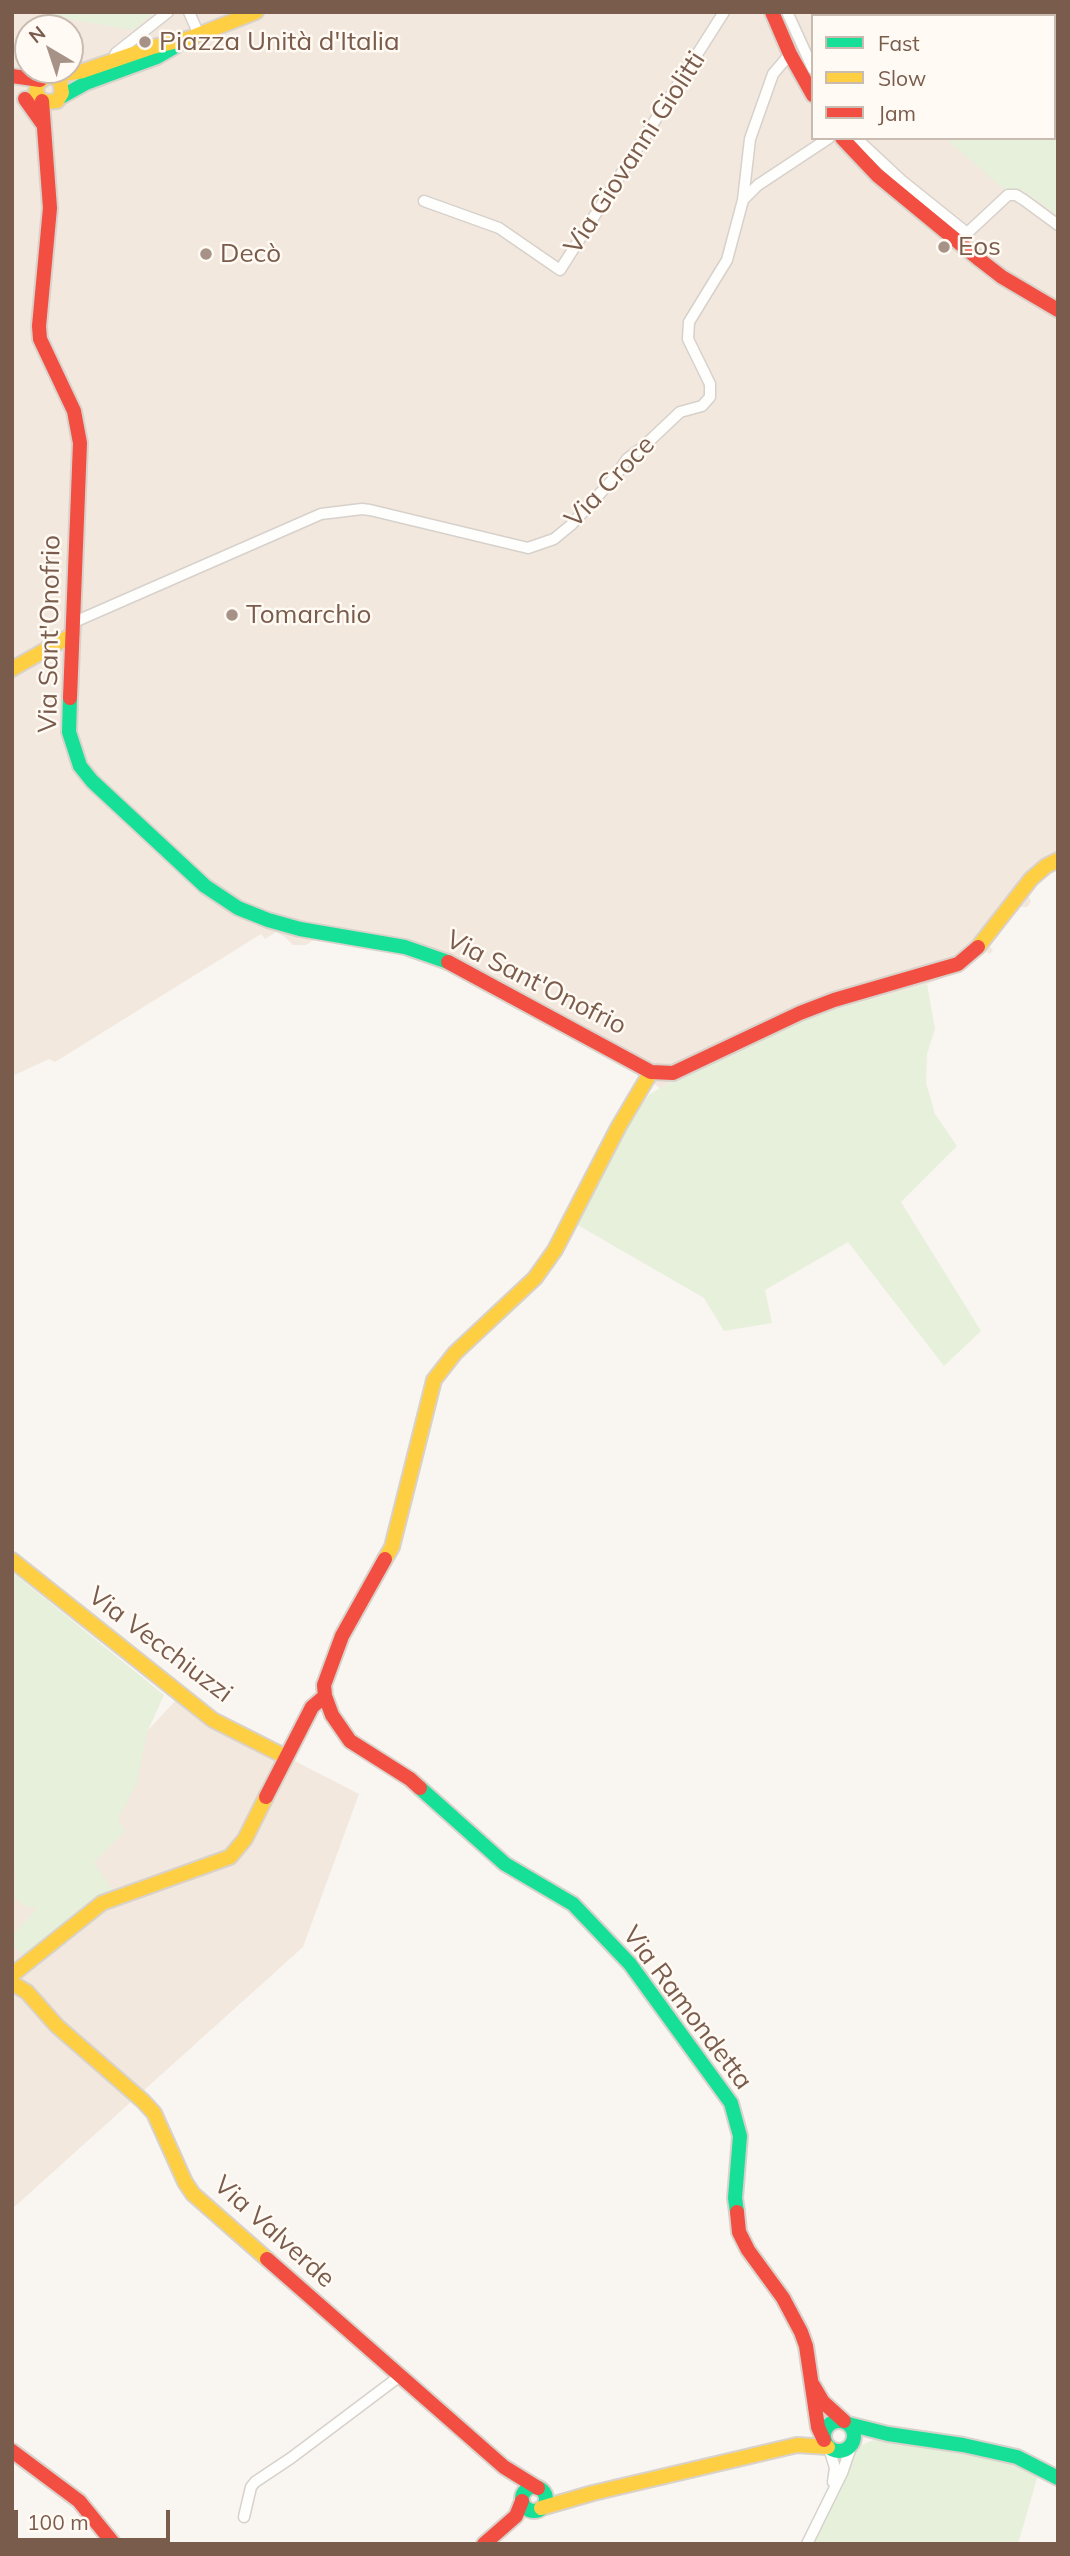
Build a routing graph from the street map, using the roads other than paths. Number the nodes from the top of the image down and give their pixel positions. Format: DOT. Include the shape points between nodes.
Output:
graph roads {
  1 [pos="168,12"];
  2 [pos="189,12"];
  3 [pos="256,12"];
  4 [pos="724,12"];
  5 [pos="782,15"];
  6 [pos="195,36"];
  7 [pos="790,54"];
  8 [pos="112,62"];
  9 [pos="811,66"];
  10 [pos="84,69"];
  11 [pos="60,84"];
  12 [pos="811,91"];
  13 [pos="39,98"];
  14 [pos="826,140"];
  15 [pos="844,140"];
  16 [pos="858,140"];
  17 [pos="46,143"];
  18 [pos="743,200"];
  19 [pos="424,201"];
  20 [pos="1058,225"];
  21 [pos="963,237"];
  22 [pos="1058,310"];
  23 [pos="72,629"];
  24 [pos="12,669"];
  25 [pos="1058,860"];
  26 [pos="651,1072"];
  27 [pos="12,1560"];
  28 [pos="325,1696"];
  29 [pos="286,1757"];
  30 [pos="12,1975"];
  31 [pos="12,1983"];
  32 [pos="400,2376"];
  33 [pos="809,2378"];
  34 [pos="832,2434"];
  35 [pos="888,2434"];
  36 [pos="851,2446"];
  37 [pos="12,2451"];
  38 [pos="503,2467"];
  39 [pos="1058,2478"];
  40 [pos="540,2489"];
  41 [pos="593,2493"];
  42 [pos="830,2496"];
  43 [pos="523,2498"];
  44 [pos="541,2509"];
  45 [pos="244,2517"];
  46 [pos="488,2541"];
  47 [pos="114,2544"];
  48 [pos="807,2544"];
  1 -- 8 [label="street" via="116,53"];
  2 -- 6 [label="street"];
  3 -- 6 [label="street"];
  4 -- 19 [label="street, Via Giovanni Giolitti" via="560,270 499,228"];
  5 -- 7 [label="street"];
  5 -- 9 [label="street"];
  6 -- 8 [label="street"];
  6 -- 13 [label="street" via="157,57"];
  7 -- 12 [label="street"];
  7 -- 18 [label="street, Via Croce" via="773,74 750,139"];
  8 -- 10 [label="street"];
  11 -- 13 [label="street"];
  13 -- 17 [label="street"];
  13 -- 17 [label="street, Via Sant'Onofrio"];
  14 -- 18 [label="street"];
  15 -- 21 [label="street" via="877,175"];
  16 -- 21 [label="street"];
  17 -- 23 [label="street, Via Sant'Onofrio" via="50,208 40,339 74,411 80,443"];
  18 -- 23 [label="street, Via Croce" via="727,260 689,321 688,339 710,384 710,397 702,406 680,412 627,459 577,519 554,539 528,548 370,510 321,514"];
  20 -- 21 [label="street" via="1024,200 1008,195"];
  21 -- 22 [label="street" via="1002,277"];
  23 -- 24 [label="street"];
  23 -- 26 [label="street, Via Sant'Onofrio" via="69,732 80,766 205,886 238,908 268,920 405,947 442,959"];
  25 -- 26 [label="street" via="1031,879 979,946 958,964 800,1013 673,1073"];
  26 -- 28 [label="street" via="555,1251 535,1278 454,1353 434,1380 392,1547 342,1636 324,1685"];
  27 -- 29 [label="street, Via Vecchiuzzi" via="213,1720"];
  28 -- 29 [label="street" via="312,1707"];
  28 -- 33 [label="street, Via Ramondetta" via="350,1741 410,1779 505,1864 573,1904 630,1964 718,2084 731,2104 740,2136 735,2198 739,2232 801,2332"];
  29 -- 30 [label="street" via="245,1839 230,1857 102,1903"];
  31 -- 32 [label="street, Via Valverde" via="143,2101 160,2124 193,2194"];
  32 -- 38 [label="street, Via Valverde"];
  32 -- 45 [label="street" via="255,2482"];
  33 -- 34 [label="street, Via Ramondetta"];
  33 -- 34 [label="street" via="823,2402"];
  34 -- 35 [label="street"];
  34 -- 36 [label="street" via="838,2452"];
  34 -- 36 [label="street, Via Ramondetta" via="854,2433"];
  34 -- 41 [label="street"];
  34 -- 42 [label="street" via="835,2468"];
  35 -- 36 [label="street" via="872,2435"];
  35 -- 39 [label="street" via="1017,2456"];
  36 -- 42 [label="street"];
  37 -- 47 [label="street" via="79,2501"];
  38 -- 40 [label="street"];
  38 -- 43 [label="street"];
  40 -- 41 [label="street" via="559,2494"];
  40 -- 43 [label="street" via="528,2489"];
  40 -- 44 [label="street" via="546,2497"];
  41 -- 44 [label="street"];
  42 -- 48 [label="street"];
  43 -- 44 [label="street" via="531,2511"];
  43 -- 46 [label="street" via="516,2516"];
  44 -- 46 [label="street"];
}
